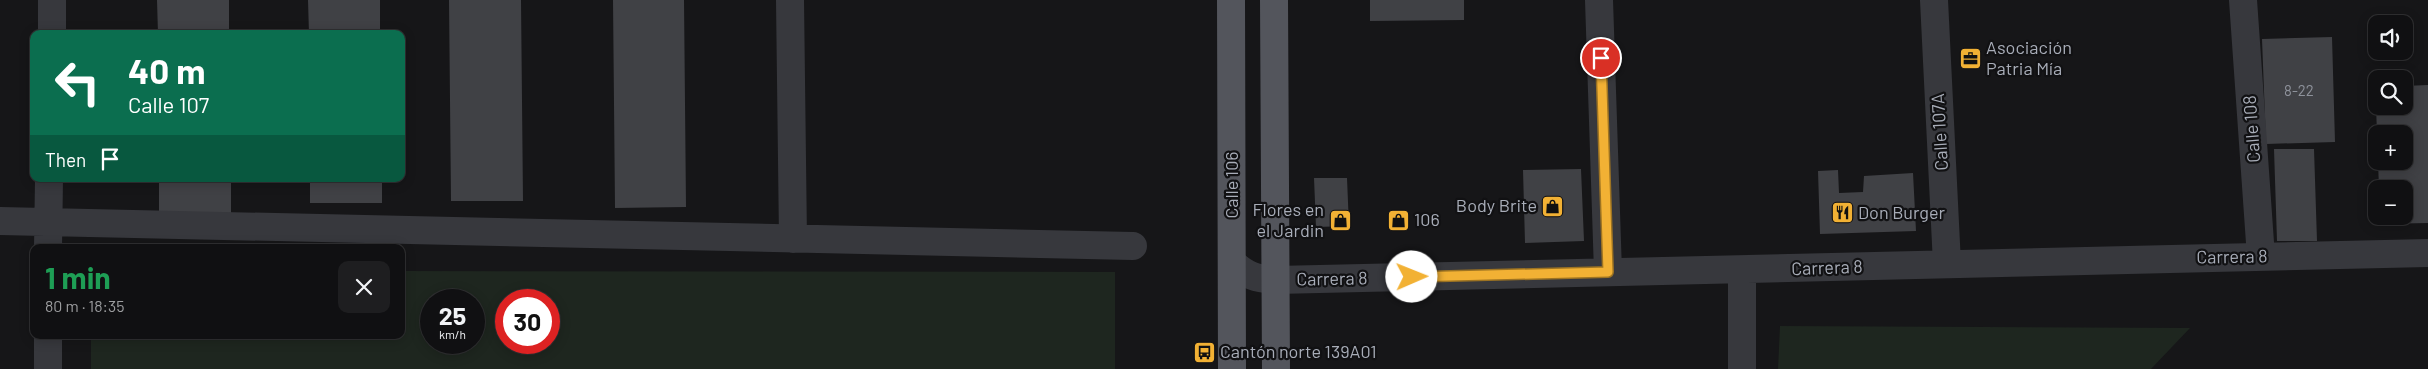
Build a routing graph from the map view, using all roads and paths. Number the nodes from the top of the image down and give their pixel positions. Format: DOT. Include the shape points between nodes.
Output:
graph roads {
  1 [pos="52,0"];
  2 [pos="790,0"];
  3 [pos="1231,0"];
  4 [pos="1274,0"];
  5 [pos="1599,0"];
  6 [pos="1934,0"];
  7 [pos="2243,0"];
  8 [pos="52,30"];
  9 [pos="49,182"];
  10 [pos="0,222"];
  11 [pos="48,235"];
  12 [pos="793,239"];
  13 [pos="1133,246"];
  14 [pos="2428,253"];
  15 [pos="2261,257"];
  16 [pos="1232,262"];
  17 [pos="1947,264"];
  18 [pos="1742,270"];
  19 [pos="1608,272"];
  20 [pos="1276,280"];
  21 [pos="48,339"];
  22 [pos="48,369"];
  23 [pos="1232,369"];
  24 [pos="1276,369"];
  25 [pos="1742,369"];
  1 -- 8 [label="street"];
  2 -- 12 [label="street"];
  3 -- 16 [label="main road, Calle 106"];
  4 -- 20 [label="main road"];
  5 -- 19 [label="street"];
  6 -- 17 [label="street, Calle 107A"];
  7 -- 15 [label="street, Calle 108"];
  9 -- 11 [label="street"];
  10 -- 11 [label="street"];
  11 -- 12 [label="street"];
  12 -- 13 [label="street"];
  14 -- 15 [label="street, Carrera 8"];
  15 -- 17 [label="street, Carrera 8"];
  16 -- 20 [label="street, Carrera 8" via="1243,273 1258,279"];
  16 -- 23 [label="main road, Calle 106"];
  17 -- 18 [label="street, Carrera 8"];
  18 -- 19 [label="street, Carrera 8"];
  18 -- 25 [label="street"];
  19 -- 20 [label="street, Carrera 8"];
  20 -- 24 [label="main road"];
  21 -- 22 [label="street"];
}
